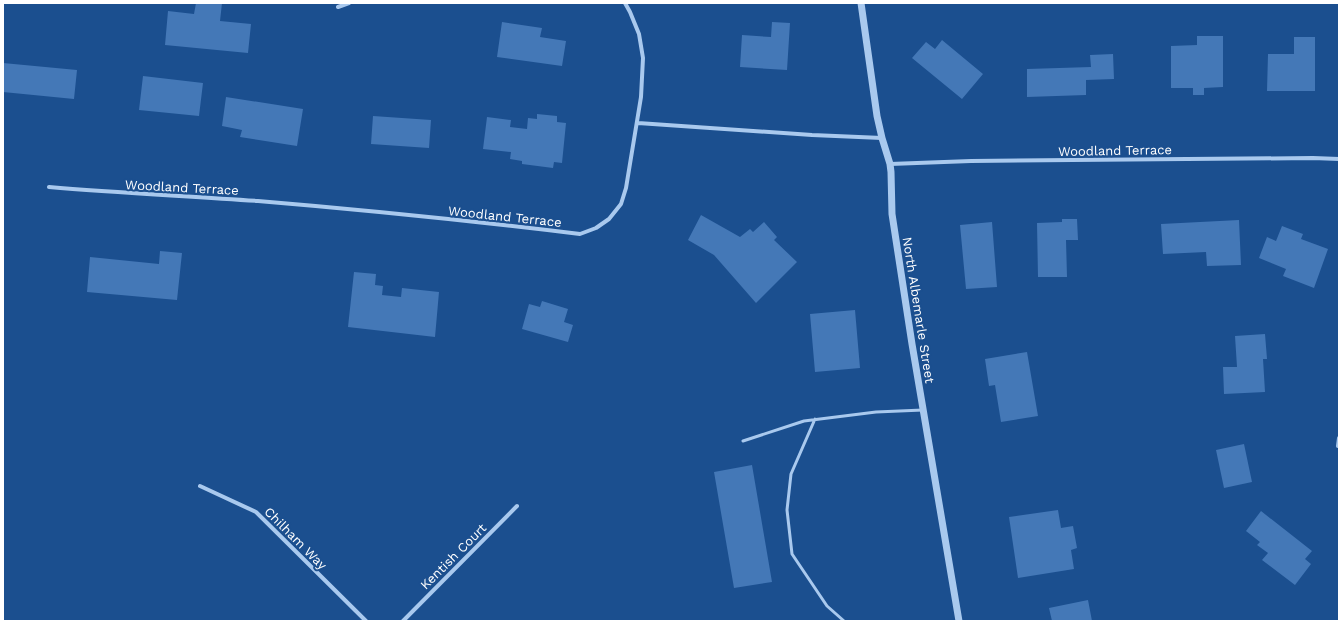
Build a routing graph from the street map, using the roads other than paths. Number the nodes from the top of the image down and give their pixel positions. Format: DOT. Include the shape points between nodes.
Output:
graph roads {
  1 [pos="349,3"];
  2 [pos="625,3"];
  3 [pos="861,3"];
  4 [pos="338,6"];
  5 [pos="638,123"];
  6 [pos="882,138"];
  7 [pos="1339,159"];
  8 [pos="890,164"];
  9 [pos="49,187"];
  10 [pos="923,410"];
  11 [pos="815,420"];
  12 [pos="1339,438"];
  13 [pos="743,441"];
  14 [pos="1338,446"];
  15 [pos="200,486"];
  16 [pos="517,506"];
  17 [pos="366,621"];
  18 [pos="403,621"];
  19 [pos="844,621"];
  20 [pos="959,621"];
  1 -- 4 [label="street"];
  2 -- 5 [label="street, Woodland Terrace" via="639,34 643,58"];
  3 -- 6 [label="street, North Albemarle Street"];
  5 -- 6 [label="street"];
  5 -- 9 [label="street, Woodland Terrace" via="626,188 620,204 609,219 596,228 580,234 257,201"];
  6 -- 8 [label="street, North Albemarle Street"];
  7 -- 8 [label="street, Woodland Terrace"];
  8 -- 10 [label="street, North Albemarle Street" via="892,214"];
  10 -- 11 [label="lane" via="876,412"];
  10 -- 20 [label="street, North Albemarle Street"];
  11 -- 13 [label="lane" via="804,421"];
  11 -- 19 [label="lane" via="791,474 787,510 792,554 827,606"];
  12 -- 14 [label="street"];
  15 -- 17 [label="street, Chilham Way" via="256,512"];
  16 -- 18 [label="street, Kentish Court"];
}
